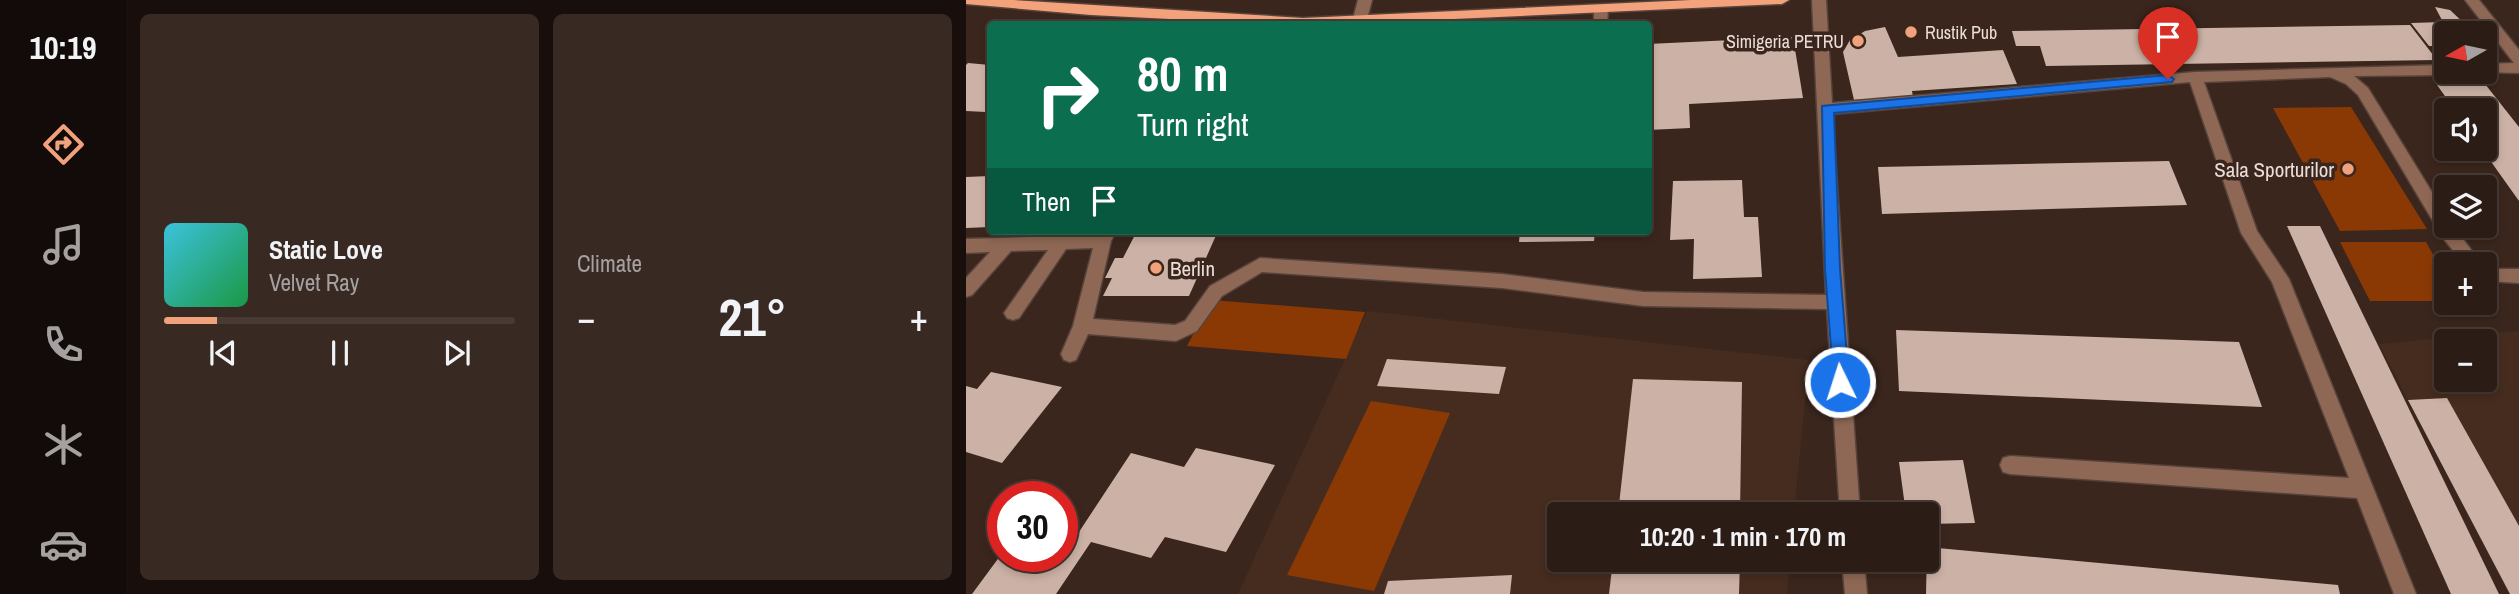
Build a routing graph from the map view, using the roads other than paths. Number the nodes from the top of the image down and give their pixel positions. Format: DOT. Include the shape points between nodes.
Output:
graph roads {
  1 [pos="1365,0"];
  2 [pos="1782,0"];
  3 [pos="1819,0"];
  4 [pos="2472,0"];
  5 [pos="966,1"];
  6 [pos="1601,17"];
  7 [pos="1360,19"];
  8 [pos="1275,21"];
  9 [pos="1322,21"];
  10 [pos="2519,60"];
  11 [pos="2519,68"];
  12 [pos="2497,69"];
  13 [pos="2434,70"];
  14 [pos="2332,72"];
  15 [pos="2195,76"];
  16 [pos="1827,109"];
  17 [pos="1105,236"];
  18 [pos="1062,243"];
  19 [pos="1006,244"];
  20 [pos="966,246"];
  21 [pos="2464,252"];
  22 [pos="2497,276"];
  23 [pos="2519,276"];
  24 [pos="966,290"];
  25 [pos="1835,302"];
  26 [pos="1013,313"];
  27 [pos="1082,326"];
  28 [pos="1070,354"];
  29 [pos="2010,465"];
  30 [pos="2365,489"];
  31 [pos="1849,502"];
  32 [pos="1854,572"];
  33 [pos="1856,594"];
  34 [pos="2405,594"];
  1 -- 7 [label="street"];
  2 -- 6 [label="main road"];
  3 -- 16 [label="street"];
  4 -- 10 [label="street"];
  5 -- 8 [label="main road"];
  6 -- 7 [label="main road"];
  7 -- 9 [label="main road"];
  11 -- 12 [label="street"];
  13 -- 14 [label="street"];
  14 -- 15 [label="street"];
  14 -- 21 [label="street" via="2363,92"];
  15 -- 16 [label="street"];
  15 -- 30 [label="street" via="2249,233 2280,279"];
  16 -- 25 [label="street"];
  17 -- 18 [label="street"];
  17 -- 27 [label="street"];
  18 -- 19 [label="street"];
  18 -- 26 [label="street"];
  19 -- 20 [label="street"];
  19 -- 24 [label="street"];
  22 -- 23 [label="street"];
  25 -- 27 [label="street" via="1643,299 1503,281 1260,265 1216,291 1191,326 1176,332"];
  25 -- 31 [label="street"];
  27 -- 28 [label="street"];
  29 -- 30 [label="street"];
  30 -- 34 [label="street"];
  32 -- 33 [label="street"];
}
